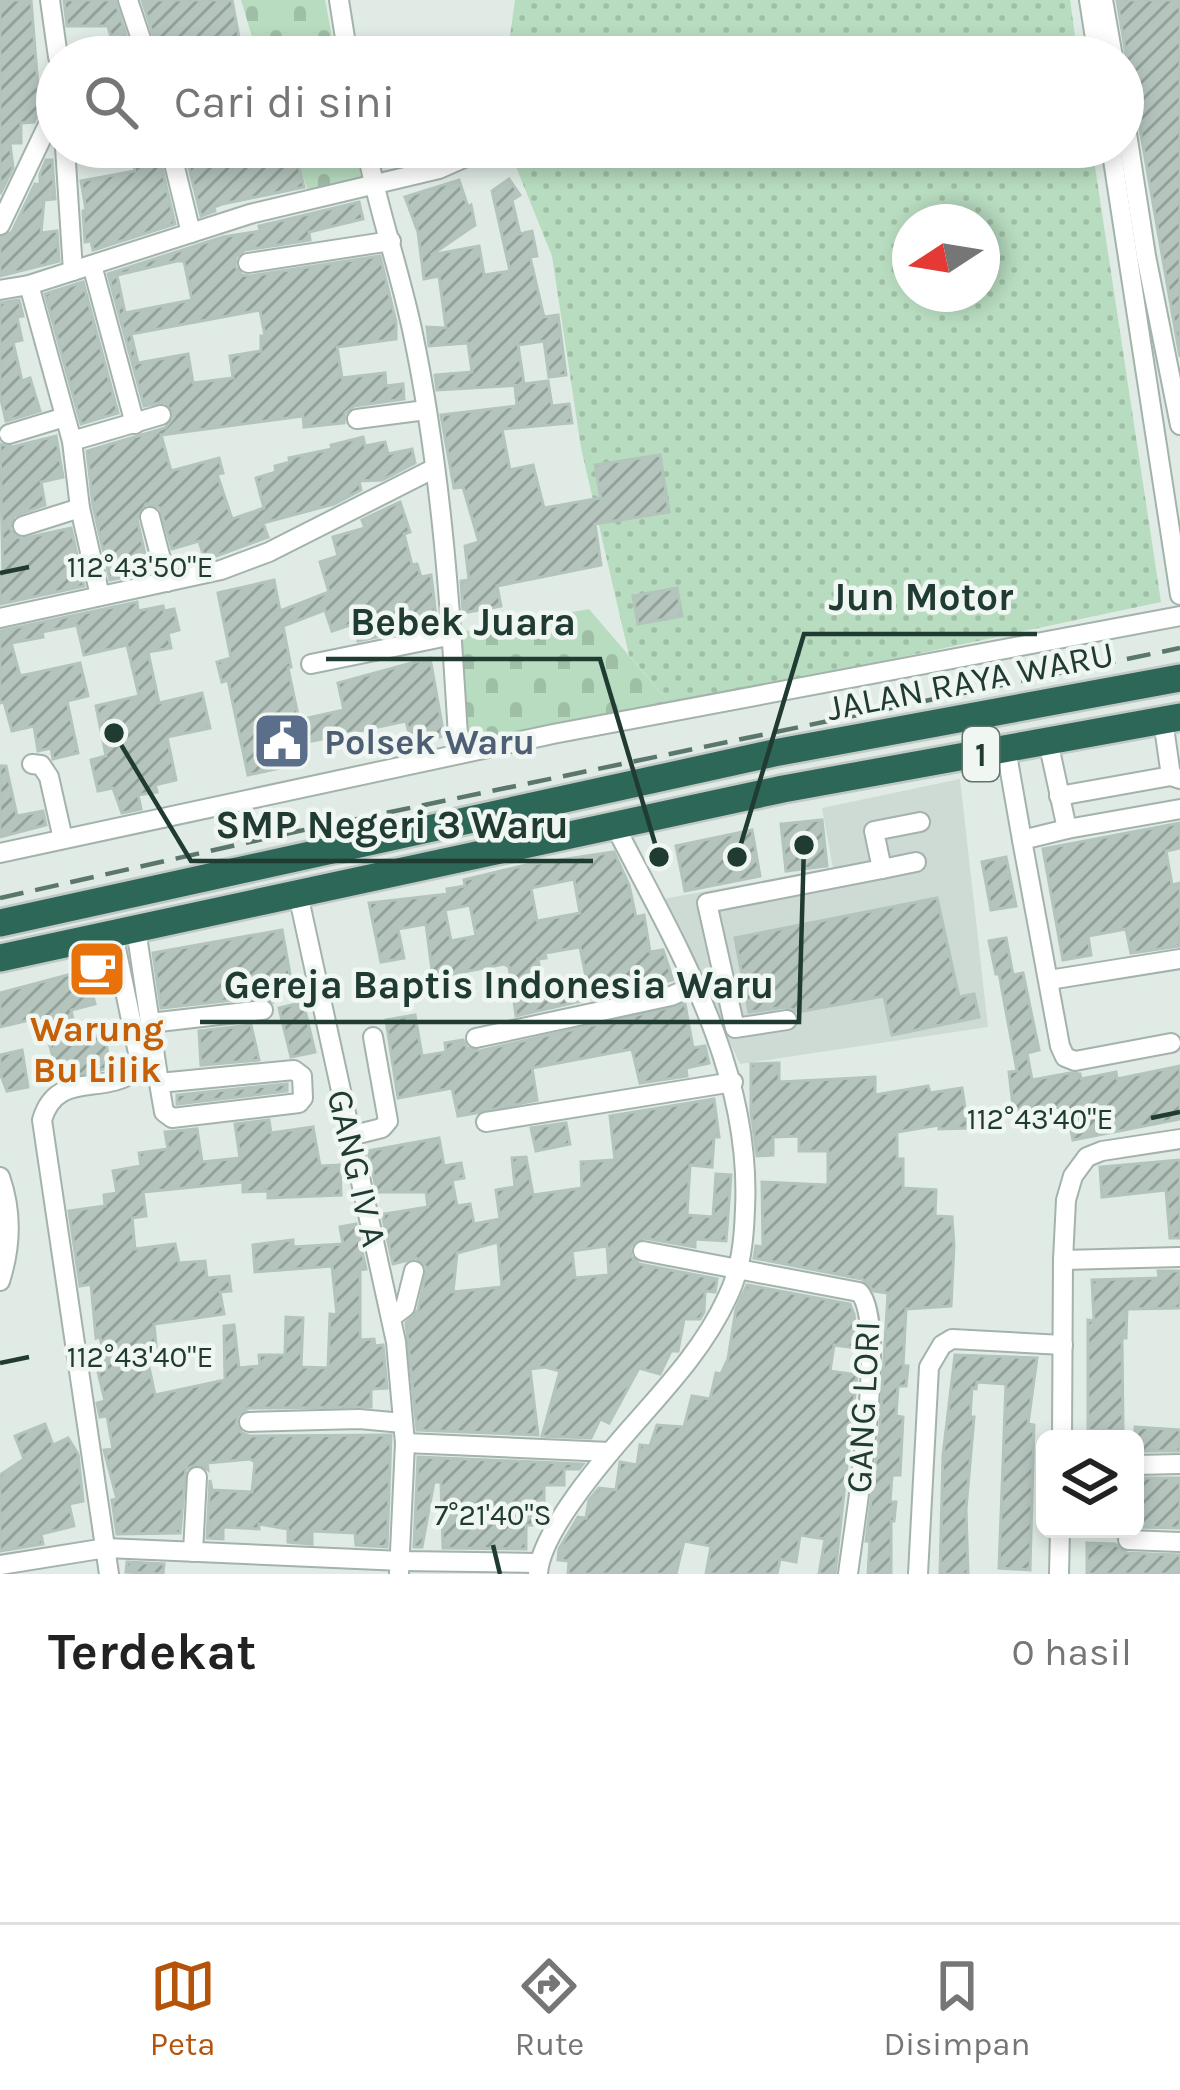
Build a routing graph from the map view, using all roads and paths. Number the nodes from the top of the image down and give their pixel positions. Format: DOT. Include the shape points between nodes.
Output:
graph roads {
  1 [pos="50,0"];
  2 [pos="128,0"];
  3 [pos="340,0"];
  4 [pos="1089,0"];
  5 [pos="1103,0"];
  6 [pos="55,36"];
  7 [pos="140,36"];
  8 [pos="345,36"];
  9 [pos="1094,36"];
  10 [pos="1110,36"];
  11 [pos="36,150"];
  12 [pos="68,168"];
  13 [pos="175,168"];
  14 [pos="371,168"];
  15 [pos="441,168"];
  16 [pos="1114,168"];
  17 [pos="1132,168"];
  18 [pos="374,184"];
  19 [pos="0,225"];
  20 [pos="191,232"];
  21 [pos="389,241"];
  22 [pos="248,263"];
  23 [pos="83,268"];
  24 [pos="29,285"];
  25 [pos="0,290"];
  26 [pos="421,411"];
  27 [pos="160,415"];
  28 [pos="65,417"];
  29 [pos="357,419"];
  30 [pos="135,424"];
  31 [pos="1180,425"];
  32 [pos="9,434"];
  33 [pos="71,441"];
  34 [pos="431,471"];
  35 [pos="80,508"];
  36 [pos="150,517"];
  37 [pos="23,526"];
  38 [pos="167,582"];
  39 [pos="1180,595"];
  40 [pos="100,596"];
  41 [pos="1180,616"];
  42 [pos="0,618"];
  43 [pos="448,635"];
  44 [pos="311,664"];
  45 [pos="1180,678"];
  46 [pos="1171,718"];
  47 [pos="1048,741"];
  48 [pos="1006,749"];
  49 [pos="774,753"];
  50 [pos="458,754"];
  51 [pos="32,764"];
  52 [pos="1176,777"];
  53 [pos="783,790"];
  54 [pos="1059,796"];
  55 [pos="1180,809"];
  56 [pos="920,822"];
  57 [pos="615,826"];
  58 [pos="1067,830"];
  59 [pos="63,838"];
  60 [pos="1022,840"];
  61 [pos="0,854"];
  62 [pos="916,862"];
  63 [pos="883,869"];
  64 [pos="298,894"];
  65 [pos="0,923"];
  66 [pos="124,932"];
  67 [pos="0,958"];
  68 [pos="1180,959"];
  69 [pos="1049,980"];
  70 [pos="696,985"];
  71 [pos="263,1010"];
  72 [pos="787,1020"];
  73 [pos="150,1023"];
  74 [pos="373,1037"];
  75 [pos="476,1038"];
  76 [pos="1171,1043"];
  77 [pos="733,1082"];
  78 [pos="159,1083"];
  79 [pos="487,1122"];
  80 [pos="350,1136"];
  81 [pos="1180,1139"];
  82 [pos="0,1177"];
  83 [pos="643,1251"];
  84 [pos="1180,1257"];
  85 [pos="1063,1260"];
  86 [pos="740,1268"];
  87 [pos="414,1271"];
  88 [pos="0,1281"];
  89 [pos="392,1317"];
  90 [pos="1064,1345"];
  91 [pos="249,1422"];
  92 [pos="1062,1430"];
  93 [pos="404,1434"];
  94 [pos="610,1452"];
  95 [pos="1180,1464"];
  96 [pos="1144,1465"];
  97 [pos="196,1477"];
  98 [pos="1060,1538"];
  99 [pos="1128,1540"];
  100 [pos="1180,1542"];
  101 [pos="106,1548"];
  102 [pos="194,1552"];
  103 [pos="0,1565"];
  104 [pos="401,1568"];
  105 [pos="538,1568"];
  106 [pos="109,1574"];
  107 [pos="848,1574"];
  108 [pos="918,1574"];
  109 [pos="1059,1574"];
  1 -- 6 [label="street"];
  2 -- 7 [label="street"];
  3 -- 8 [label="street"];
  4 -- 9 [label="street"];
  5 -- 10 [label="street"];
  11 -- 19 [label="street"];
  12 -- 23 [label="street"];
  13 -- 20 [label="street"];
  14 -- 18 [label="street"];
  15 -- 18 [label="street"];
  16 -- 39 [label="street"];
  17 -- 31 [label="street"];
  18 -- 20 [label="street"];
  18 -- 21 [label="street"];
  20 -- 23 [label="street"];
  21 -- 22 [label="street"];
  21 -- 26 [label="street"];
  23 -- 24 [label="street"];
  23 -- 30 [label="street"];
  24 -- 25 [label="street"];
  24 -- 28 [label="street"];
  26 -- 29 [label="street"];
  26 -- 34 [label="street"];
  27 -- 30 [label="street"];
  28 -- 32 [label="street"];
  28 -- 33 [label="street"];
  30 -- 33 [label="street"];
  33 -- 35 [label="street"];
  34 -- 38 [label="street" via="269,552"];
  34 -- 43 [label="street"];
  35 -- 37 [label="street"];
  35 -- 40 [label="street"];
  36 -- 38 [label="street"];
  38 -- 40 [label="street"];
  40 -- 42 [label="street"];
  41 -- 50 [label="street"];
  43 -- 44 [label="street"];
  43 -- 50 [label="street"];
  45 -- 49 [label="highway, JALAN RAYA WARU / 1"];
  46 -- 47 [label="highway, 1"];
  46 -- 52 [label="street"];
  47 -- 48 [label="highway, 1"];
  47 -- 54 [label="street"];
  48 -- 53 [label="highway, 1"];
  48 -- 60 [label="street"];
  49 -- 53 [label="highway" via="771,773"];
  49 -- 65 [label="highway, JALAN RAYA WARU / 1"];
  50 -- 59 [label="street"];
  51 -- 59 [label="street" via="49,777"];
  52 -- 54 [label="street"];
  53 -- 57 [label="highway, 1"];
  54 -- 58 [label="street"];
  55 -- 58 [label="street"];
  56 -- 63 [label="street" via="874,831"];
  57 -- 64 [label="highway, 1"];
  57 -- 70 [label="street"];
  58 -- 60 [label="street"];
  59 -- 61 [label="street"];
  60 -- 69 [label="street"];
  62 -- 63 [label="street"];
  63 -- 72 [label="street" via="709,902 735,1028"];
  64 -- 66 [label="highway, 1"];
  64 -- 80 [label="street, GANG IV A"];
  66 -- 67 [label="highway, 1"];
  66 -- 73 [label="street"];
  66 -- 101 [label="street" via="137,1070 56,1093 42,1120"];
  68 -- 69 [label="street"];
  69 -- 76 [label="street" via="1065,1057"];
  70 -- 75 [label="street"];
  70 -- 77 [label="street"];
  71 -- 73 [label="street"];
  73 -- 78 [label="street"];
  74 -- 80 [label="street" via="388,1121"];
  77 -- 79 [label="street"];
  77 -- 86 [label="street" via="746,1193"];
  78 -- 78 [label="street" via="294,1070 303,1098 172,1118"];
  80 -- 89 [label="street, GANG IV A"];
  81 -- 85 [label="street" via="1087,1157 1066,1200"];
  82 -- 88 [label="street" via="9,1242"];
  83 -- 86 [label="street"];
  84 -- 85 [label="street"];
  85 -- 90 [label="street"];
  86 -- 94 [label="street" via="693,1357"];
  86 -- 107 [label="street, GANG LORI" via="867,1300 867,1420"];
  87 -- 89 [label="street" via="405,1307"];
  89 -- 93 [label="street, GANG IV A"];
  90 -- 92 [label="street"];
  90 -- 108 [label="street" via="952,1339 935,1356"];
  91 -- 93 [label="street" via="359,1418"];
  93 -- 94 [label="street"];
  93 -- 104 [label="street, GANG IV A"];
  94 -- 105 [label="street"];
  95 -- 96 [label="street"];
  97 -- 102 [label="street"];
  98 -- 109 [label="street"];
  99 -- 100 [label="street"];
  101 -- 102 [label="street"];
  101 -- 103 [label="street"];
  101 -- 106 [label="street"];
  102 -- 104 [label="street"];
  104 -- 105 [label="street"];
}
